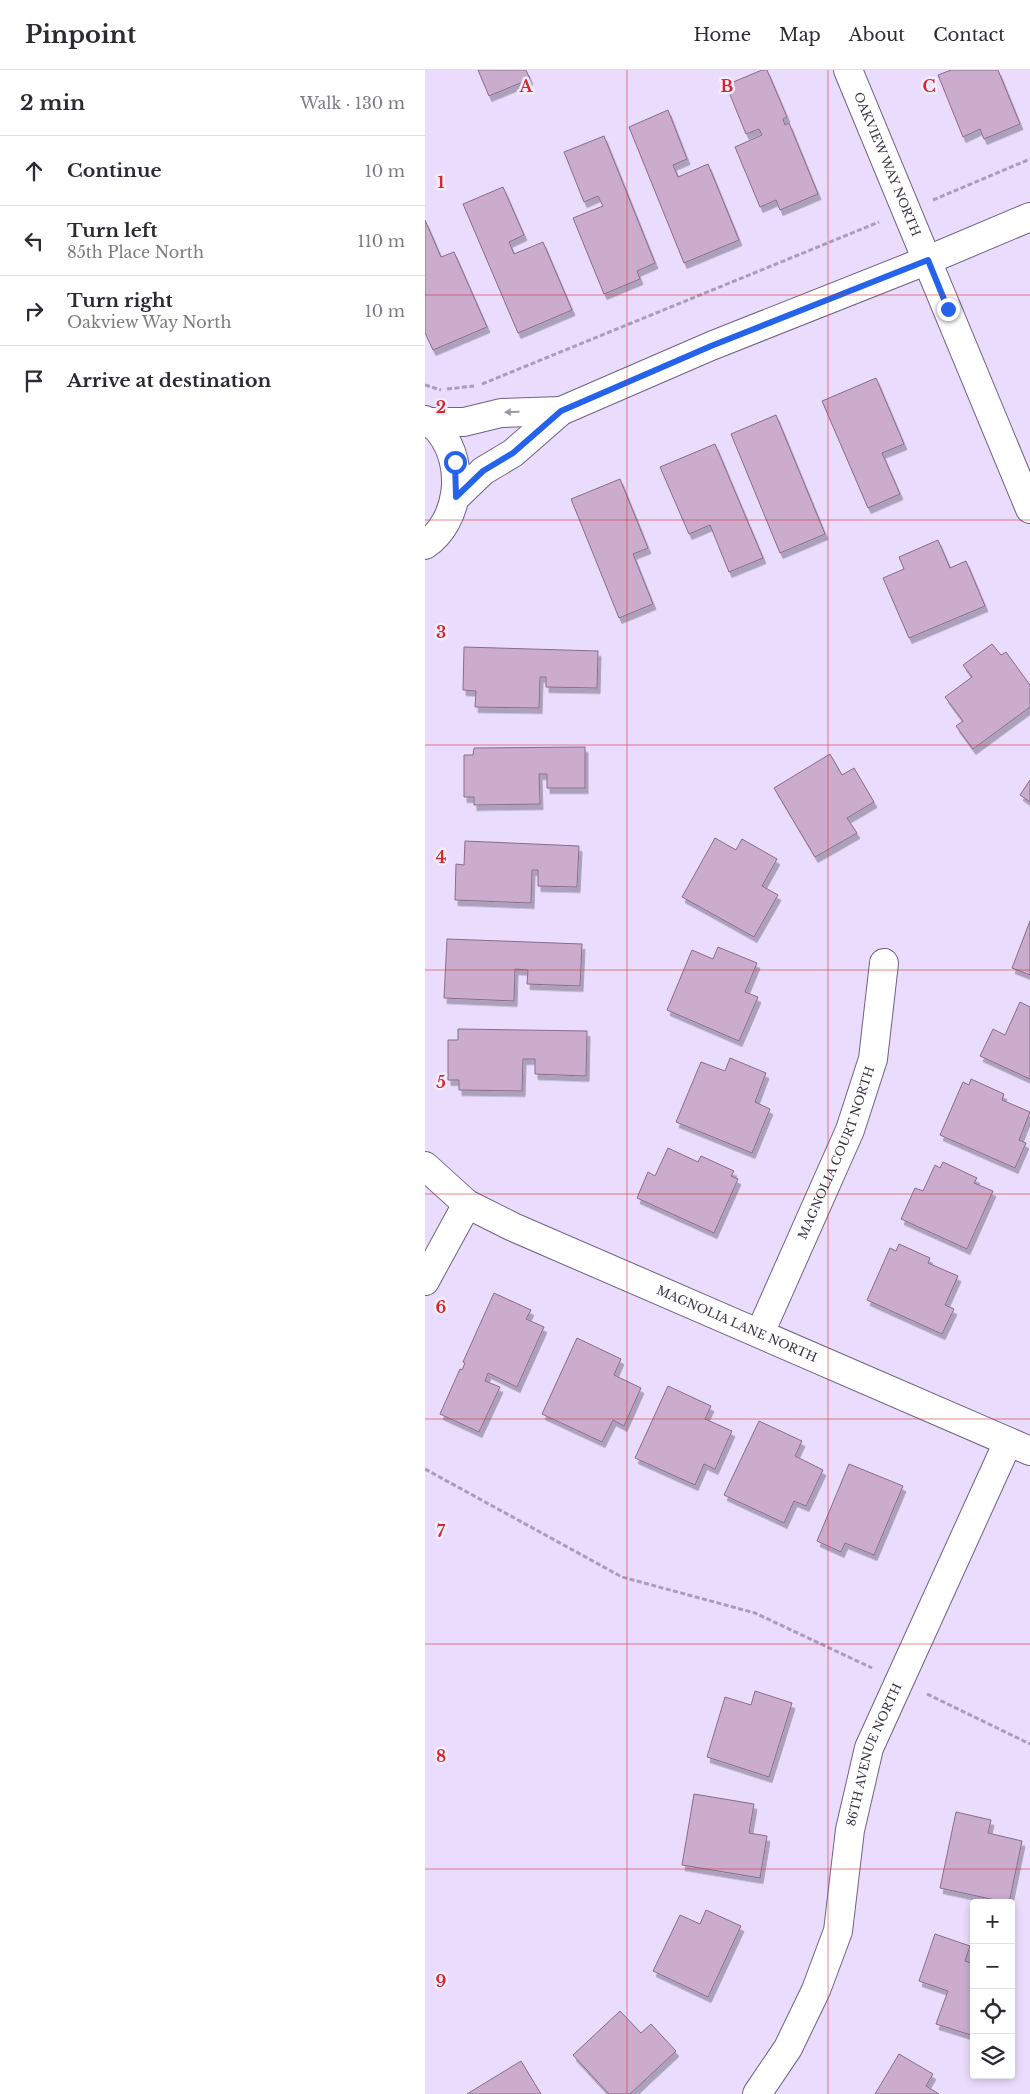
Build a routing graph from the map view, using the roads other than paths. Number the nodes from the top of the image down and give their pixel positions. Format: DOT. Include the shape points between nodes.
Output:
graph roads {
  1 [pos="848,70"];
  2 [pos="1030,217"];
  3 [pos="928,260"];
  4 [pos="561,411"];
  5 [pos="427,421"];
  6 [pos="456,497"];
  7 [pos="1030,509"];
  8 [pos="426,547"];
  9 [pos="884,963"];
  10 [pos="425,1166"];
  11 [pos="467,1204"];
  12 [pos="425,1281"];
  13 [pos="760,1334"];
  14 [pos="1019,1447"];
  15 [pos="757,2094"];
  1 -- 3 [label="street, OAKVIEW WAY NORTH"];
  2 -- 3 [label="street"];
  3 -- 4 [label="street" via="711,346"];
  3 -- 7 [label="street, OAKVIEW WAY NORTH"];
  4 -- 5 [label="street, one-way" via="501,413 465,422"];
  4 -- 6 [label="street" via="513,453 483,471"];
  5 -- 6 [label="street" via="440,432 455,462"];
  6 -- 8 [label="street" via="446,523"];
  9 -- 13 [label="street, MAGNOLIA COURT NORTH" via="873,1058 850,1130"];
  10 -- 11 [label="street, MAGNOLIA LANE NORTH"];
  11 -- 12 [label="street"];
  11 -- 13 [label="street, MAGNOLIA LANE NORTH"];
  13 -- 14 [label="street, MAGNOLIA LANE NORTH"];
  14 -- 15 [label="street, 86TH AVENUE NORTH" via="899,1680 869,1748 850,1830 838,1931 816,1990 788,2048"];
}
